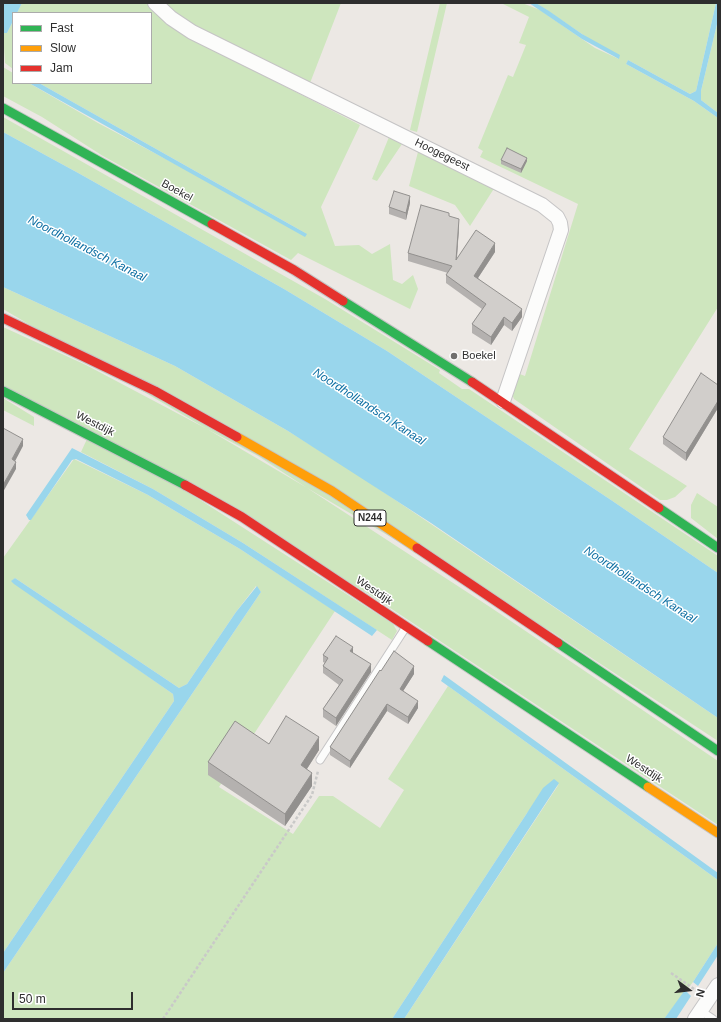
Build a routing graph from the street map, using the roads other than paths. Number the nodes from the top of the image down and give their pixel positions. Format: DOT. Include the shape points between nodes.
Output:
graph roads {
  1 [pos="155,3"];
  2 [pos="3,108"];
  3 [pos="3,318"];
  4 [pos="3,391"];
  5 [pos="502,401"];
  6 [pos="718,548"];
  7 [pos="406,627"];
  8 [pos="718,752"];
  9 [pos="320,760"];
  10 [pos="718,833"];
  11 [pos="718,986"];
  12 [pos="702,1010"];
  13 [pos="713,1019"];
  1 -- 5 [label="street, Hoogegeest" via="192,32 542,205 557,217 561,230"];
  2 -- 5 [label="street, Boekel" via="294,270"];
  3 -- 8 [label="street, N244" via="149,388 332,492"];
  4 -- 7 [label="street, Westdijk" via="149,464 242,517"];
  5 -- 6 [label="street, Boekel"];
  7 -- 9 [label="lane"];
  7 -- 10 [label="street, Westdijk"];
  11 -- 12 [label="street"];
  12 -- 13 [label="lane"];
}
